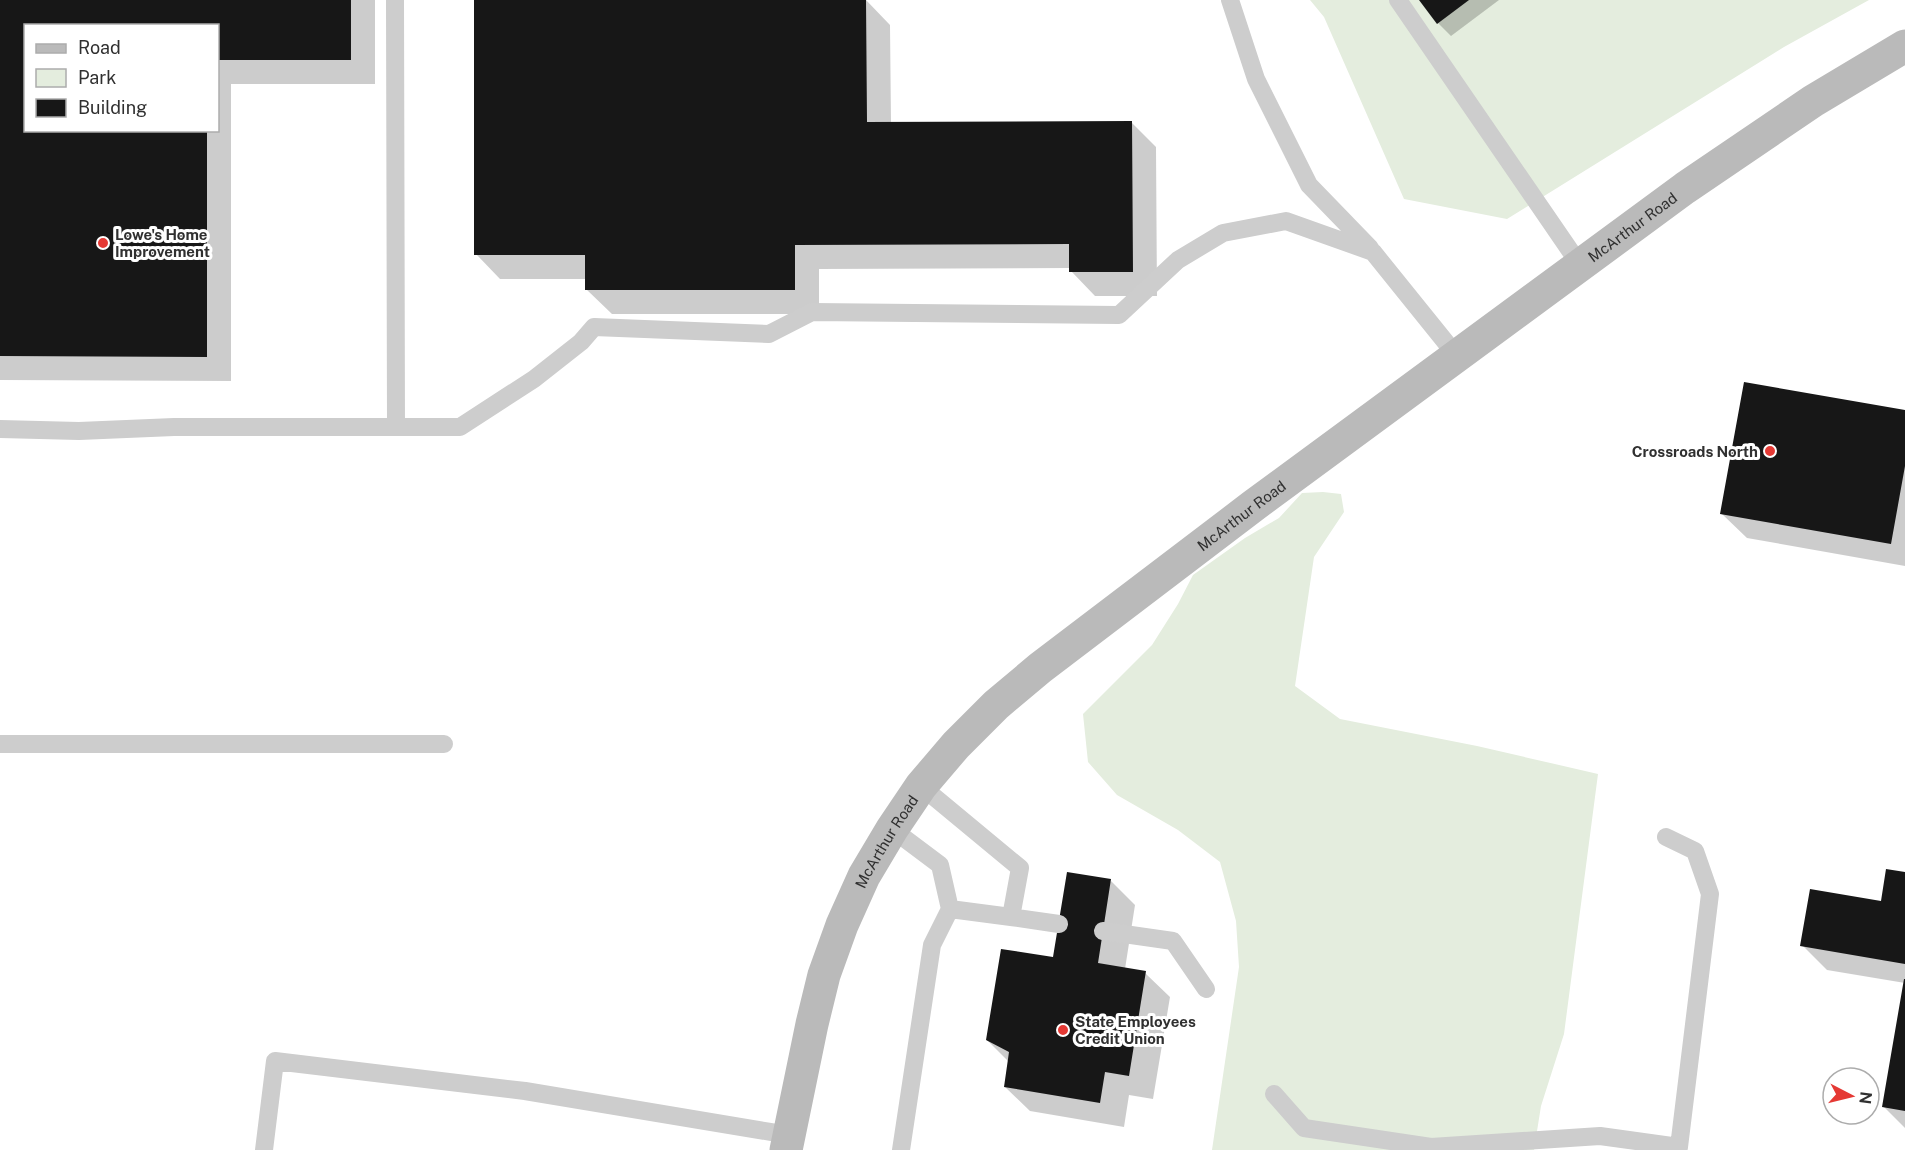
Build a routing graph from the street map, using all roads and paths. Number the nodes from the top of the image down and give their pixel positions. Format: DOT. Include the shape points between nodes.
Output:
graph roads {
  1 [pos="395,0"];
  2 [pos="1230,0"];
  3 [pos="1398,0"];
  4 [pos="1905,46"];
  5 [pos="1373,252"];
  6 [pos="1580,265"];
  7 [pos="1456,355"];
  8 [pos="396,426"];
  9 [pos="0,429"];
  10 [pos="0,744"];
  11 [pos="444,744"];
  12 [pos="921,786"];
  13 [pos="892,829"];
  14 [pos="1666,837"];
  15 [pos="951,909"];
  16 [pos="1011,917"];
  17 [pos="1059,924"];
  18 [pos="1103,931"];
  19 [pos="1206,989"];
  20 [pos="1274,1094"];
  21 [pos="787,1142"];
  22 [pos="264,1150"];
  23 [pos="901,1150"];
  1 -- 8 [label="lane"];
  2 -- 5 [label="lane" via="1256,80 1309,185"];
  3 -- 6 [label="lane"];
  4 -- 6 [label="main road, McArthur Road" via="1813,101"];
  5 -- 7 [label="lane"];
  5 -- 8 [label="lane" via="1286,221 1223,233 1178,260 1119,315 812,312 769,334 594,327 534,379 460,427"];
  6 -- 7 [label="main road, McArthur Road"];
  7 -- 12 [label="main road, McArthur Road" via="1040,668 996,705"];
  8 -- 9 [label="lane"];
  10 -- 11 [label="lane"];
  12 -- 13 [label="main road, McArthur Road"];
  12 -- 16 [label="lane" via="1020,868"];
  13 -- 15 [label="lane" via="940,865"];
  13 -- 21 [label="main road, McArthur Road" via="864,876 825,975"];
  14 -- 20 [label="lane" via="1695,850 1710,894 1679,1147 1600,1136 1431,1147 1304,1128"];
  15 -- 16 [label="lane"];
  15 -- 23 [label="lane" via="932,945"];
  16 -- 17 [label="lane"];
  18 -- 19 [label="lane" via="1173,941"];
  21 -- 22 [label="lane" via="525,1091 274,1061"];
}
